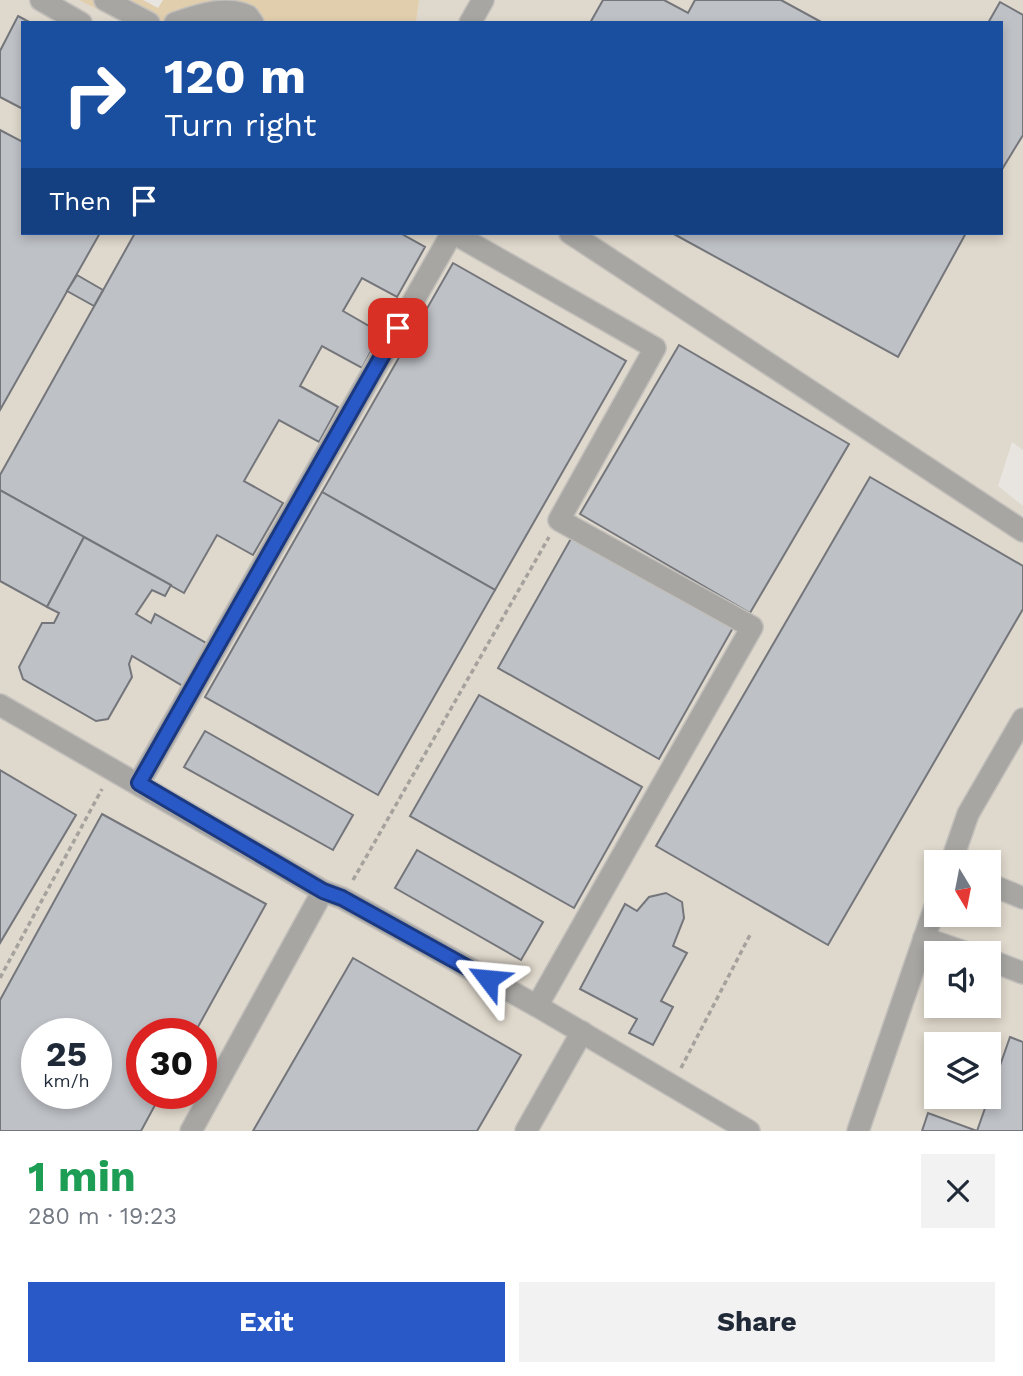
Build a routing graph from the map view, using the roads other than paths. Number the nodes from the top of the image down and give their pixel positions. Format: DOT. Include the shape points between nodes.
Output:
graph roads {
  1 [pos="40,0"];
  2 [pos="105,0"];
  3 [pos="484,0"];
  4 [pos="77,21"];
  5 [pos="145,21"];
  6 [pos="180,21"];
  7 [pos="252,21"];
  8 [pos="471,21"];
  9 [pos="452,235"];
  10 [pos="457,235"];
  11 [pos="573,235"];
  12 [pos="1023,531"];
  13 [pos="0,707"];
  14 [pos="1023,719"];
  15 [pos="139,783"];
  16 [pos="956,850"];
  17 [pos="1001,889"];
  18 [pos="332,894"];
  19 [pos="1023,898"];
  20 [pos="928,928"];
  21 [pos="924,938"];
  22 [pos="933,941"];
  23 [pos="1001,965"];
  24 [pos="1023,973"];
  25 [pos="537,1006"];
  26 [pos="582,1032"];
  27 [pos="191,1131"];
  28 [pos="526,1131"];
  29 [pos="749,1131"];
  30 [pos="858,1131"];
  1 -- 4 [label="street"];
  2 -- 5 [label="street"];
  3 -- 8 [label="street"];
  6 -- 7 [label="street" via="230,11"];
  9 -- 15 [label="street"];
  10 -- 25 [label="street" via="655,348 559,520 752,626"];
  11 -- 12 [label="street"];
  13 -- 15 [label="street"];
  14 -- 16 [label="street" via="968,814"];
  15 -- 18 [label="street"];
  17 -- 19 [label="street"];
  18 -- 25 [label="street"];
  18 -- 27 [label="street"];
  20 -- 21 [label="street"];
  21 -- 22 [label="street"];
  21 -- 30 [label="street"];
  23 -- 24 [label="street"];
  25 -- 26 [label="street"];
  26 -- 28 [label="street"];
  26 -- 29 [label="street"];
}
